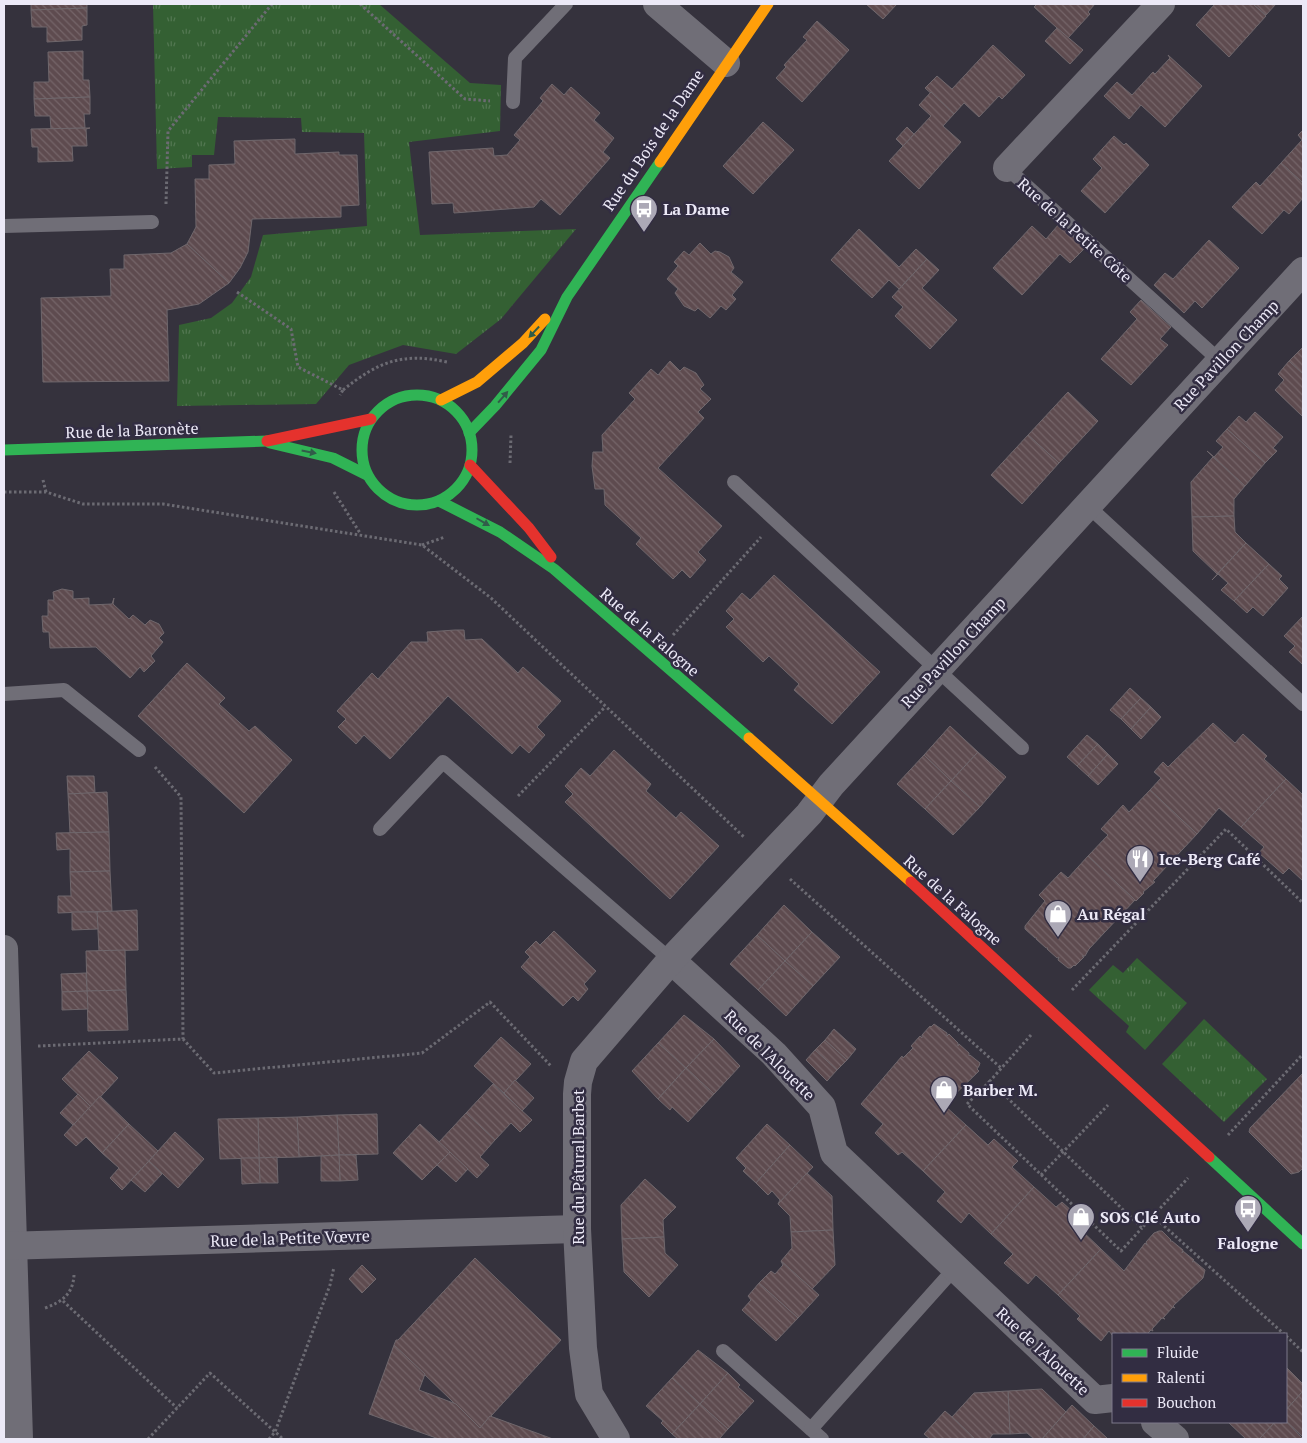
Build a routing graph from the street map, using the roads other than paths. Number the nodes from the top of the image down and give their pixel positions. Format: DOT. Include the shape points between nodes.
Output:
graph roads {
  1 [pos="566,4"];
  2 [pos="657,4"];
  3 [pos="768,4"];
  4 [pos="1161,4"];
  5 [pos="726,63"];
  6 [pos="513,102"];
  7 [pos="1007,168"];
  8 [pos="152,222"];
  9 [pos="4,226"];
  10 [pos="1303,270"];
  11 [pos="567,296"];
  12 [pos="1220,361"];
  13 [pos="441,400"];
  14 [pos="370,419"];
  15 [pos="469,433"];
  16 [pos="262,442"];
  17 [pos="4,450"];
  18 [pos="470,465"];
  19 [pos="367,476"];
  20 [pos="734,482"];
  21 [pos="439,502"];
  22 [pos="1088,506"];
  23 [pos="575,587"];
  24 [pos="937,669"];
  25 [pos="4,694"];
  26 [pos="1303,704"];
  27 [pos="1022,748"];
  28 [pos="139,750"];
  29 [pos="820,800"];
  30 [pos="380,829"];
  31 [pos="4,949"];
  32 [pos="671,960"];
  33 [pos="577,1229"];
  34 [pos="1303,1244"];
  35 [pos="8,1246"];
  36 [pos="955,1268"];
  37 [pos="723,1351"];
  38 [pos="1112,1398"];
  39 [pos="1156,1423"];
  40 [pos="811,1429"];
  41 [pos="19,1439"];
  42 [pos="616,1439"];
  43 [pos="822,1439"];
  44 [pos="1175,1439"];
  1 -- 6 [label="lane" via="515,58"];
  2 -- 5 [label="street"];
  3 -- 5 [label="street, Rue du Bois de la Dame"];
  4 -- 7 [label="street, Rue de la Petite Côte"];
  5 -- 11 [label="street, Rue du Bois de la Dame"];
  7 -- 12 [label="lane, Rue de la Petite Côte"];
  8 -- 9 [label="lane"];
  10 -- 12 [label="street, Rue Pavillon Champ"];
  11 -- 13 [label="street, Rue du Bois de la Dame, one-way" via="523,343 477,382"];
  15 -- 11 [label="street, Rue du Bois de la Dame, one-way" via="541,350"];
  12 -- 22 [label="street, Rue Pavillon Champ"];
  13 -- 14 [label="street" via="426,395 402,397 381,408"];
  13 -- 15 [label="street" via="463,419"];
  14 -- 16 [label="street, Rue de la Baronète"];
  14 -- 19 [label="street" via="361,447"];
  15 -- 18 [label="street"];
  16 -- 17 [label="street, Rue de la Baronète"];
  16 -- 19 [label="street, Rue de la Baronète, one-way" via="328,455 350,463"];
  18 -- 21 [label="street" via="464,480"];
  18 -- 23 [label="street, Rue de la Falogne" via="530,528"];
  19 -- 21 [label="street" via="390,499 406,505 423,506"];
  20 -- 24 [label="lane"];
  21 -- 23 [label="street, Rue de la Falogne, one-way" via="510,538"];
  22 -- 24 [label="street, Rue Pavillon Champ"];
  22 -- 26 [label="lane"];
  23 -- 29 [label="street, Rue de la Falogne" via="652,658"];
  24 -- 27 [label="lane"];
  24 -- 29 [label="street, Rue Pavillon Champ"];
  25 -- 28 [label="lane" via="64,690"];
  29 -- 32 [label="street, Rue du Pâtural Barbet"];
  29 -- 34 [label="street, Rue de la Falogne"];
  30 -- 32 [label="lane" via="443,762"];
  31 -- 35 [label="street"];
  32 -- 33 [label="street, Rue du Pâtural Barbet" via="584,1062 577,1094"];
  32 -- 36 [label="street, Rue de l'Alouette" via="774,1054 822,1107 834,1152"];
  33 -- 35 [label="street, Rue de la Petite Vœvre"];
  33 -- 42 [label="street, Rue du Pâtural Barbet" via="583,1348 589,1394"];
  35 -- 41 [label="street"];
  36 -- 38 [label="street, Rue de l'Alouette" via="1095,1400"];
  36 -- 40 [label="lane"];
  37 -- 40 [label="lane"];
  39 -- 44 [label="street"];
  40 -- 43 [label="lane"];
}
